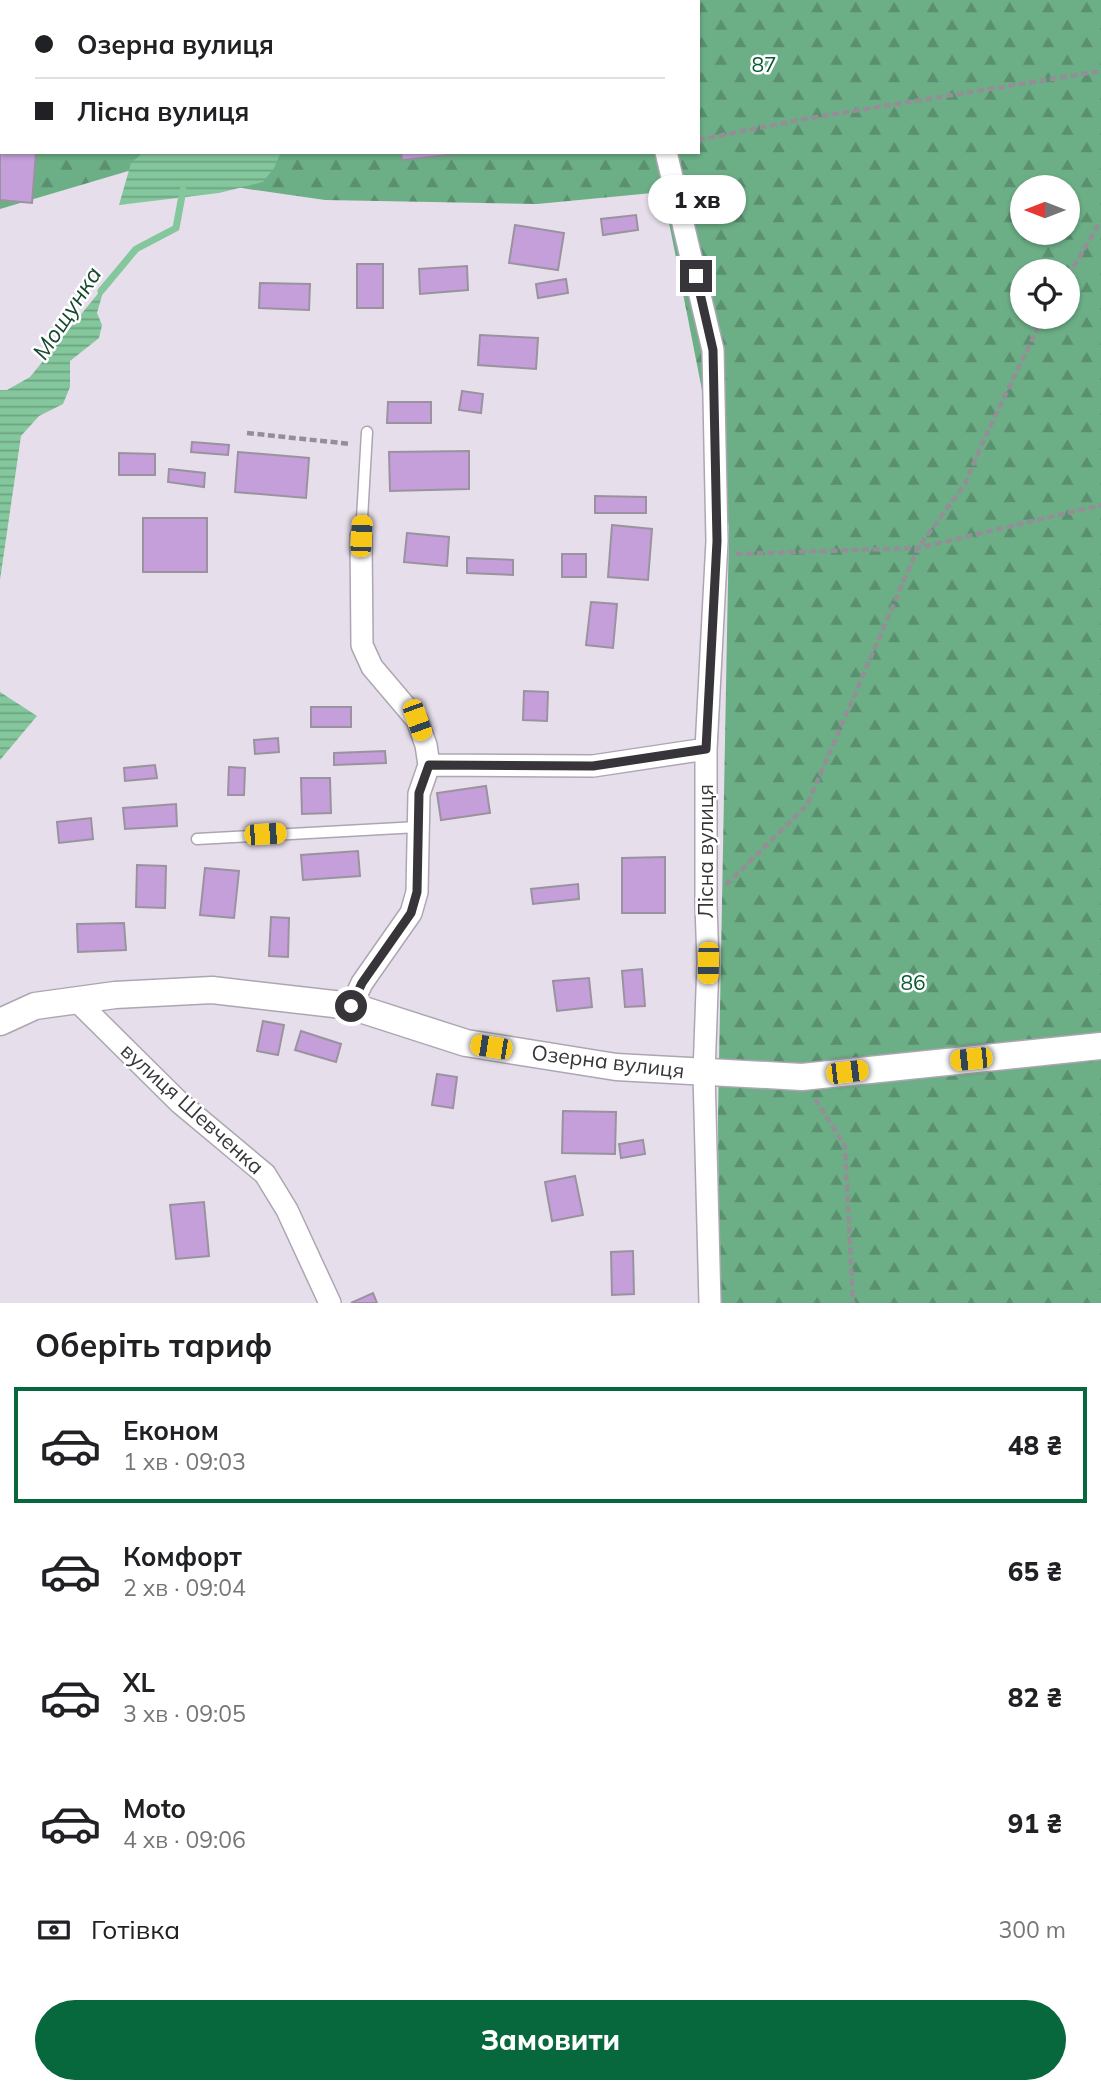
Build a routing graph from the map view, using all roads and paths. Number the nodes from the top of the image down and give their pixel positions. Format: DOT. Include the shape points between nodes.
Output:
graph roads {
  1 [pos="1101,71"];
  2 [pos="700,140"];
  3 [pos="666,154"];
  4 [pos="1101,221"];
  5 [pos="1078,259"];
  6 [pos="1037,329"];
  7 [pos="367,432"];
  8 [pos="247,433"];
  9 [pos="366,446"];
  10 [pos="1101,505"];
  11 [pos="361,536"];
  12 [pos="918,548"];
  13 [pos="717,555"];
  14 [pos="706,749"];
  15 [pos="429,765"];
  16 [pos="418,827"];
  17 [pos="197,839"];
  18 [pos="706,905"];
  19 [pos="76,1000"];
  20 [pos="351,1006"];
  21 [pos="0,1022"];
  22 [pos="1101,1046"];
  23 [pos="704,1073"];
  24 [pos="802,1077"];
  25 [pos="330,1303"];
  26 [pos="710,1303"];
  27 [pos="853,1303"];
  1 -- 2 [label="path"];
  3 -- 13 [label="street, Лісна вулиця" via="713,350"];
  4 -- 5 [label="path"];
  6 -- 12 [label="path" via="965,484"];
  7 -- 9 [label="lane"];
  8 -- 9 [label="path"];
  9 -- 11 [label="lane"];
  10 -- 12 [label="path"];
  11 -- 15 [label="street" via="362,645 372,667 417,720"];
  12 -- 13 [label="path"];
  12 -- 18 [label="path" via="807,805"];
  13 -- 14 [label="street, Лісна вулиця"];
  14 -- 15 [label="street" via="593,766"];
  14 -- 18 [label="street, Лісна вулиця"];
  15 -- 16 [label="street" via="419,793"];
  16 -- 17 [label="lane"];
  16 -- 20 [label="street" via="417,892 411,913"];
  18 -- 23 [label="street, Лісна вулиця"];
  19 -- 20 [label="street, Озерна вулиця" via="212,990"];
  19 -- 21 [label="street, Озерна вулиця" via="35,1006"];
  19 -- 25 [label="street, вулиця Шевченка" via="180,1103 265,1174"];
  20 -- 23 [label="street, Озерна вулиця" via="466,1043 616,1067"];
  22 -- 24 [label="street, Озерна вулиця"];
  23 -- 24 [label="street, Озерна вулиця"];
  23 -- 26 [label="street, Лісна вулиця"];
  24 -- 27 [label="path" via="845,1146"];
}
